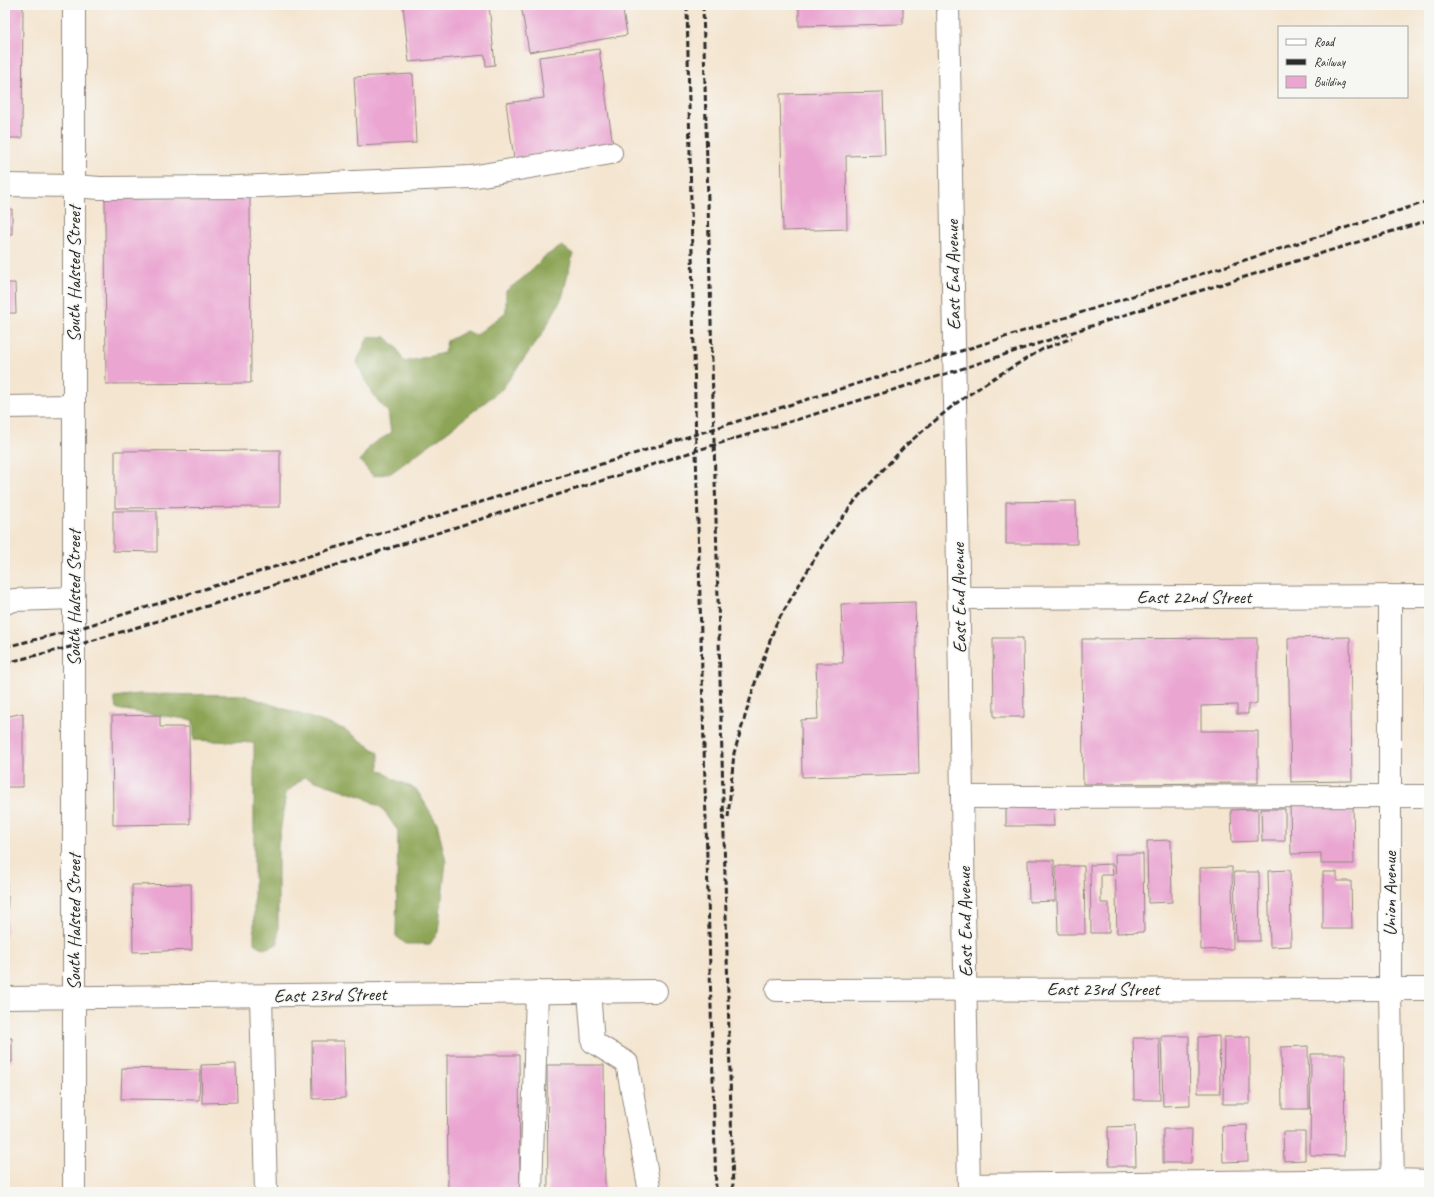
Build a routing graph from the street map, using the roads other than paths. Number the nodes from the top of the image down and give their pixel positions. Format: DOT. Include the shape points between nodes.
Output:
graph roads {
  1 [pos="74,5"];
  2 [pos="948,5"];
  3 [pos="611,153"];
  4 [pos="5,185"];
  5 [pos="74,186"];
  6 [pos="74,406"];
  7 [pos="5,407"];
  8 [pos="1390,596"];
  9 [pos="1429,596"];
  10 [pos="74,598"];
  11 [pos="959,598"];
  12 [pos="5,603"];
  13 [pos="1390,796"];
  14 [pos="1429,796"];
  15 [pos="962,797"];
  16 [pos="966,989"];
  17 [pos="1390,989"];
  18 [pos="1429,989"];
  19 [pos="777,990"];
  20 [pos="656,991"];
  21 [pos="537,992"];
  22 [pos="589,992"];
  23 [pos="261,996"];
  24 [pos="5,998"];
  25 [pos="74,998"];
  26 [pos="1429,1181"];
  27 [pos="1393,1186"];
  28 [pos="969,1188"];
  29 [pos="74,1192"];
  30 [pos="266,1192"];
  31 [pos="531,1192"];
  32 [pos="650,1192"];
  1 -- 5 [label="street, South Halsted Street"];
  2 -- 11 [label="street, East End Avenue"];
  3 -- 5 [label="street" via="471,177 238,187"];
  4 -- 5 [label="street"];
  5 -- 6 [label="street, South Halsted Street"];
  6 -- 7 [label="street"];
  6 -- 10 [label="street, South Halsted Street"];
  8 -- 9 [label="street, East 22nd Street"];
  8 -- 11 [label="street, East 22nd Street"];
  8 -- 13 [label="street, Union Avenue"];
  10 -- 12 [label="street" via="14,600"];
  10 -- 25 [label="street, South Halsted Street"];
  11 -- 15 [label="street, East End Avenue"];
  13 -- 14 [label="street"];
  13 -- 15 [label="street"];
  13 -- 17 [label="street, Union Avenue"];
  15 -- 16 [label="street, East End Avenue"];
  16 -- 17 [label="street, East 23rd Street"];
  16 -- 19 [label="street, East 23rd Street"];
  16 -- 28 [label="street, East End Avenue"];
  17 -- 18 [label="street, East 23rd Street"];
  17 -- 27 [label="street, Union Avenue"];
  20 -- 22 [label="street, East 23rd Street"];
  21 -- 22 [label="street, East 23rd Street"];
  21 -- 23 [label="street, East 23rd Street"];
  21 -- 31 [label="street"];
  22 -- 32 [label="street" via="593,1042 627,1063"];
  23 -- 25 [label="street, East 23rd Street"];
  23 -- 30 [label="street"];
  24 -- 25 [label="street, East 23rd Street"];
  25 -- 29 [label="street, South Halsted Street"];
  26 -- 27 [label="street"];
  27 -- 28 [label="street"];
}
